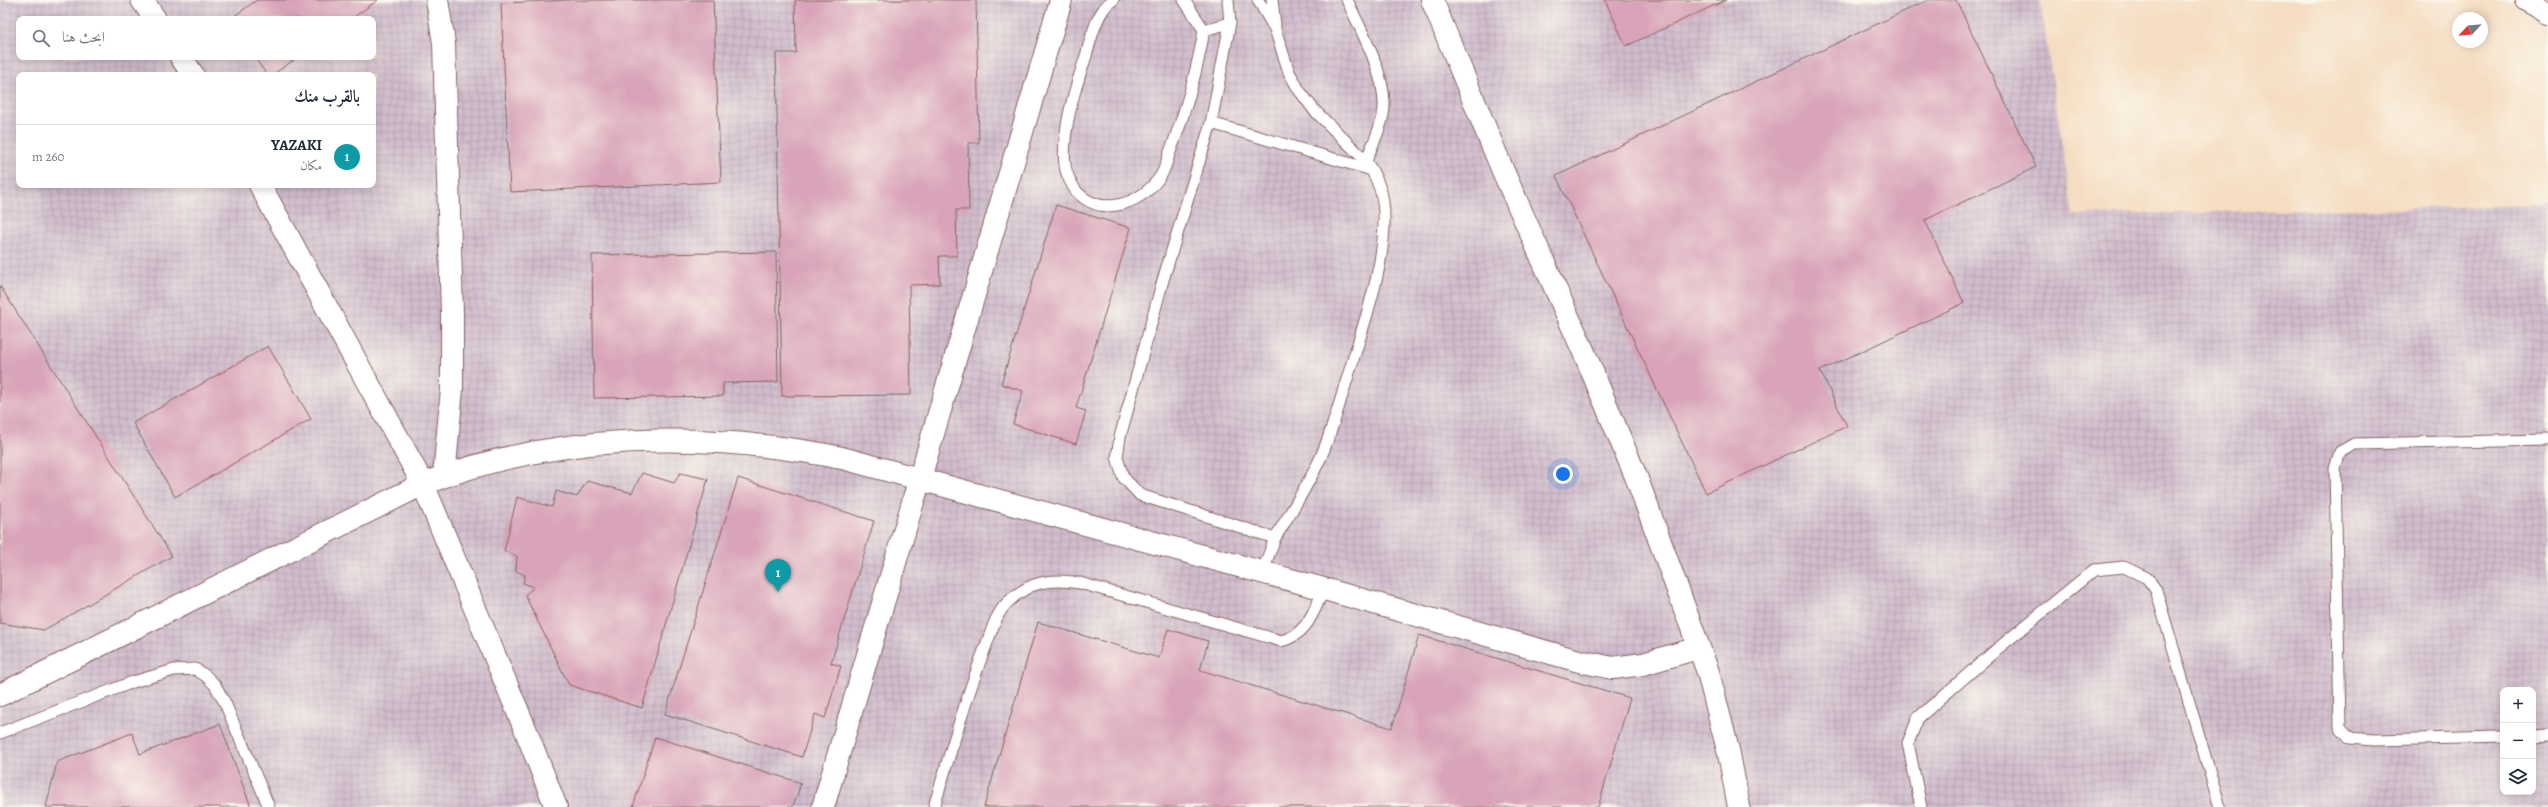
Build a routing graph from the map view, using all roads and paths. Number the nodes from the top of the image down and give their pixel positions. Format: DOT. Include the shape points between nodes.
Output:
graph roads {
  1 [pos="142,0"];
  2 [pos="437,0"];
  3 [pos="1061,0"];
  4 [pos="1113,0"];
  5 [pos="1184,0"];
  6 [pos="1228,0"];
  7 [pos="1258,0"];
  8 [pos="1272,0"];
  9 [pos="1347,0"];
  10 [pos="1432,0"];
  11 [pos="2527,0"];
  12 [pos="2548,13"];
  13 [pos="153,16"];
  14 [pos="1230,23"];
  15 [pos="1275,28"];
  16 [pos="1204,30"];
  17 [pos="183,60"];
  18 [pos="191,72"];
  19 [pos="1211,123"];
  20 [pos="1369,165"];
  21 [pos="262,188"];
  22 [pos="2548,440"];
  23 [pos="444,476"];
  24 [pos="920,478"];
  25 [pos="423,484"];
  26 [pos="1275,538"];
  27 [pos="1262,573"];
  28 [pos="1324,589"];
  29 [pos="1698,648"];
  30 [pos="0,695"];
  31 [pos="0,733"];
  32 [pos="2548,736"];
  33 [pos="2500,737"];
  34 [pos="2536,737"];
  35 [pos="268,807"];
  36 [pos="556,807"];
  37 [pos="824,807"];
  38 [pos="934,807"];
  39 [pos="1739,807"];
  40 [pos="1921,807"];
  41 [pos="2220,807"];
  1 -- 13 [label="street"];
  2 -- 23 [label="street" via="444,42 452,313 452,389"];
  3 -- 24 [label="street"];
  4 -- 16 [label="lane" via="1100,15 1078,77 1065,144 1065,166 1073,187 1086,201 1098,206 1111,207 1136,198 1160,176 1176,136 1199,62"];
  5 -- 16 [label="lane"];
  6 -- 14 [label="lane"];
  7 -- 15 [label="lane"];
  8 -- 15 [label="lane"];
  9 -- 20 [label="lane" via="1382,82 1383,116"];
  10 -- 29 [label="street" via="1637,479"];
  11 -- 12 [label="street"];
  14 -- 16 [label="lane"];
  14 -- 19 [label="lane"];
  15 -- 20 [label="lane" via="1289,72 1299,90 1314,110"];
  17 -- 18 [label="street"];
  19 -- 20 [label="lane"];
  19 -- 26 [label="lane" via="1163,280 1120,437 1117,457 1123,478 1140,495"];
  20 -- 26 [label="lane" via="1380,185 1384,219 1381,250 1370,304 1320,459"];
  21 -- 25 [label="street"];
  22 -- 33 [label="lane" via="2354,444 2340,452 2335,468 2340,727 2350,738 2374,740"];
  23 -- 24 [label="street" via="505,458 602,443 730,441 795,449"];
  23 -- 25 [label="street"];
  24 -- 27 [label="street"];
  24 -- 37 [label="street"];
  25 -- 30 [label="street"];
  25 -- 36 [label="street"];
  26 -- 27 [label="lane"];
  27 -- 28 [label="street"];
  28 -- 29 [label="street" via="1579,661 1613,668 1643,664"];
  28 -- 38 [label="lane" via="1299,635 1281,641 1080,583 1057,579 1024,589 1007,603 994,625 969,689"];
  29 -- 39 [label="street" via="1718,707"];
  31 -- 35 [label="lane" via="134,682 174,670 196,669 215,685"];
  32 -- 34 [label="lane"];
  40 -- 41 [label="lane" via="1908,743 1918,718 2094,570 2124,567 2148,578 2156,590"];
}
